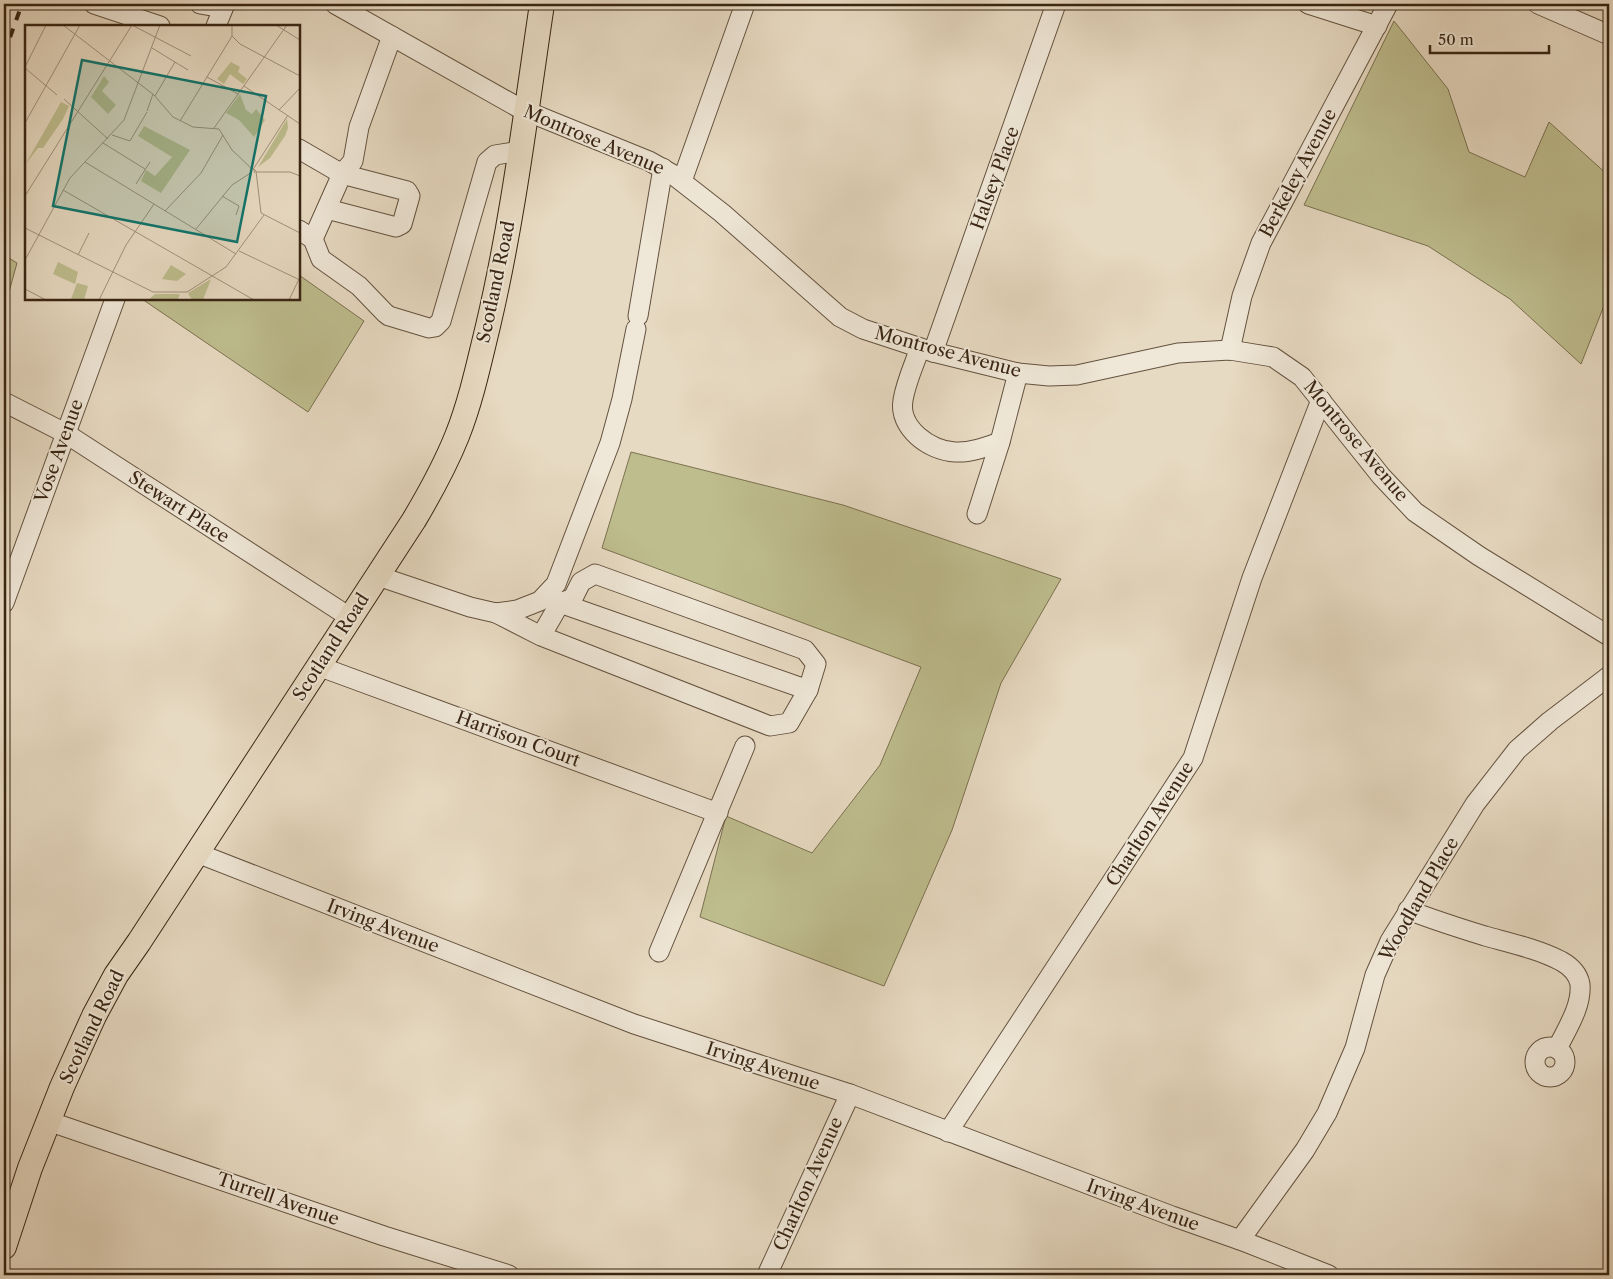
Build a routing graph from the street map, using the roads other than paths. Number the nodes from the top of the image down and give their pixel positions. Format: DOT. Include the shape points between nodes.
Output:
graph roads {
  1 [pos="94,4"];
  2 [pos="200,4"];
  3 [pos="336,4"];
  4 [pos="542,4"];
  5 [pos="745,4"];
  6 [pos="1056,4"];
  7 [pos="1308,4"];
  8 [pos="1388,4"];
  9 [pos="1538,4"];
  10 [pos="224,6"];
  11 [pos="157,25"];
  12 [pos="216,25"];
  13 [pos="1377,26"];
  14 [pos="1609,35"];
  15 [pos="392,36"];
  16 [pos="526,111"];
  17 [pos="300,150"];
  18 [pos="520,151"];
  19 [pos="663,168"];
  20 [pos="342,174"];
  21 [pos="682,181"];
  22 [pos="327,209"];
  23 [pos="306,234"];
  24 [pos="115,300"];
  25 [pos="926,350"];
  26 [pos="1230,350"];
  27 [pos="1018,373"];
  28 [pos="1321,400"];
  29 [pos="4,402"];
  30 [pos="65,433"];
  31 [pos="1000,442"];
  32 [pos="977,514"];
  33 [pos="378,576"];
  34 [pos="560,598"];
  35 [pos="4,603"];
  36 [pos="496,613"];
  37 [pos="351,618"];
  38 [pos="541,636"];
  39 [pos="1609,636"];
  40 [pos="318,666"];
  41 [pos="1609,676"];
  42 [pos="808,690"];
  43 [pos="745,746"];
  44 [pos="718,813"];
  45 [pos="197,853"];
  46 [pos="1408,910"];
  47 [pos="659,952"];
  48 [pos="1557,1049"];
  49 [pos="850,1094"];
  50 [pos="48,1121"];
  51 [pos="948,1132"];
  52 [pos="1240,1240"];
  53 [pos="4,1247"];
  54 [pos="509,1275"];
  55 [pos="767,1275"];
  56 [pos="1329,1275"];
  1 -- 11 [label="street"];
  2 -- 10 [label="street"];
  3 -- 15 [label="street, Montrose Avenue"];
  4 -- 16 [label="main road, Scotland Road"];
  5 -- 21 [label="street"];
  6 -- 25 [label="street, Halsey Place"];
  7 -- 13 [label="street"];
  8 -- 13 [label="street, Berkeley Avenue"];
  9 -- 14 [label="street"];
  10 -- 12 [label="street"];
  13 -- 26 [label="street, Berkeley Avenue" via="1261,243 1242,296"];
  15 -- 16 [label="street, Montrose Avenue"];
  15 -- 20 [label="street" via="359,127 353,161"];
  16 -- 18 [label="main road, Scotland Road"];
  16 -- 19 [label="street, Montrose Avenue"];
  17 -- 20 [label="street"];
  18 -- 23 [label="street" via="495,155 487,162 441,322 435,327 389,316 359,286 321,259"];
  18 -- 33 [label="main road, Scotland Road" via="497,289 458,435 438,478"];
  19 -- 21 [label="street, Montrose Avenue"];
  19 -- 34 [label="street" via="622,399 610,443 556,584"];
  20 -- 22 [label="street"];
  20 -- 22 [label="street" via="407,191 410,196 402,224 396,227"];
  21 -- 25 [label="street, Montrose Avenue" via="840,317 863,329"];
  22 -- 23 [label="street"];
  24 -- 30 [label="street, Vose Avenue"];
  25 -- 27 [label="street, Montrose Avenue"];
  25 -- 31 [label="street" via="902,401 908,426 939,449 955,452 973,451"];
  26 -- 27 [label="street, Montrose Avenue" via="1178,353 1077,376"];
  26 -- 28 [label="street, Montrose Avenue" via="1272,358 1302,377"];
  27 -- 31 [label="street"];
  28 -- 39 [label="street, Montrose Avenue" via="1381,476 1415,512 1479,556"];
  28 -- 51 [label="street, Charlton Avenue" via="1252,578 1193,758"];
  29 -- 30 [label="street, Stewart Place"];
  30 -- 35 [label="street, Vose Avenue"];
  30 -- 37 [label="street, Stewart Place"];
  31 -- 32 [label="street"];
  33 -- 36 [label="street"];
  33 -- 37 [label="main road, Scotland Road"];
  34 -- 36 [label="street"];
  34 -- 38 [label="street"];
  34 -- 42 [label="street"];
  34 -- 42 [label="street" via="595,574 804,650 816,664"];
  36 -- 38 [label="street"];
  37 -- 40 [label="main road, Scotland Road"];
  38 -- 42 [label="street" via="770,726 790,723"];
  40 -- 44 [label="street, Harrison Court"];
  40 -- 45 [label="main road, Scotland Road"];
  41 -- 46 [label="street, Woodland Place" via="1516,750 1475,804"];
  43 -- 44 [label="street"];
  44 -- 47 [label="street"];
  45 -- 49 [label="street, Irving Avenue" via="634,1024"];
  45 -- 50 [label="main road, Scotland Road" via="116,975 94,1016"];
  46 -- 48 [label="street" via="1440,923 1518,944 1561,961 1570,968 1580,984 1579,995 1577,1007"];
  46 -- 52 [label="street, Woodland Place" via="1375,975 1354,1048 1327,1113 1305,1150"];
  49 -- 51 [label="street, Irving Avenue"];
  49 -- 55 [label="street, Charlton Avenue"];
  50 -- 53 [label="main road, Scotland Road"];
  50 -- 54 [label="street, Turrell Avenue"];
  51 -- 52 [label="street, Irving Avenue"];
  52 -- 56 [label="street, Irving Avenue"];
}
